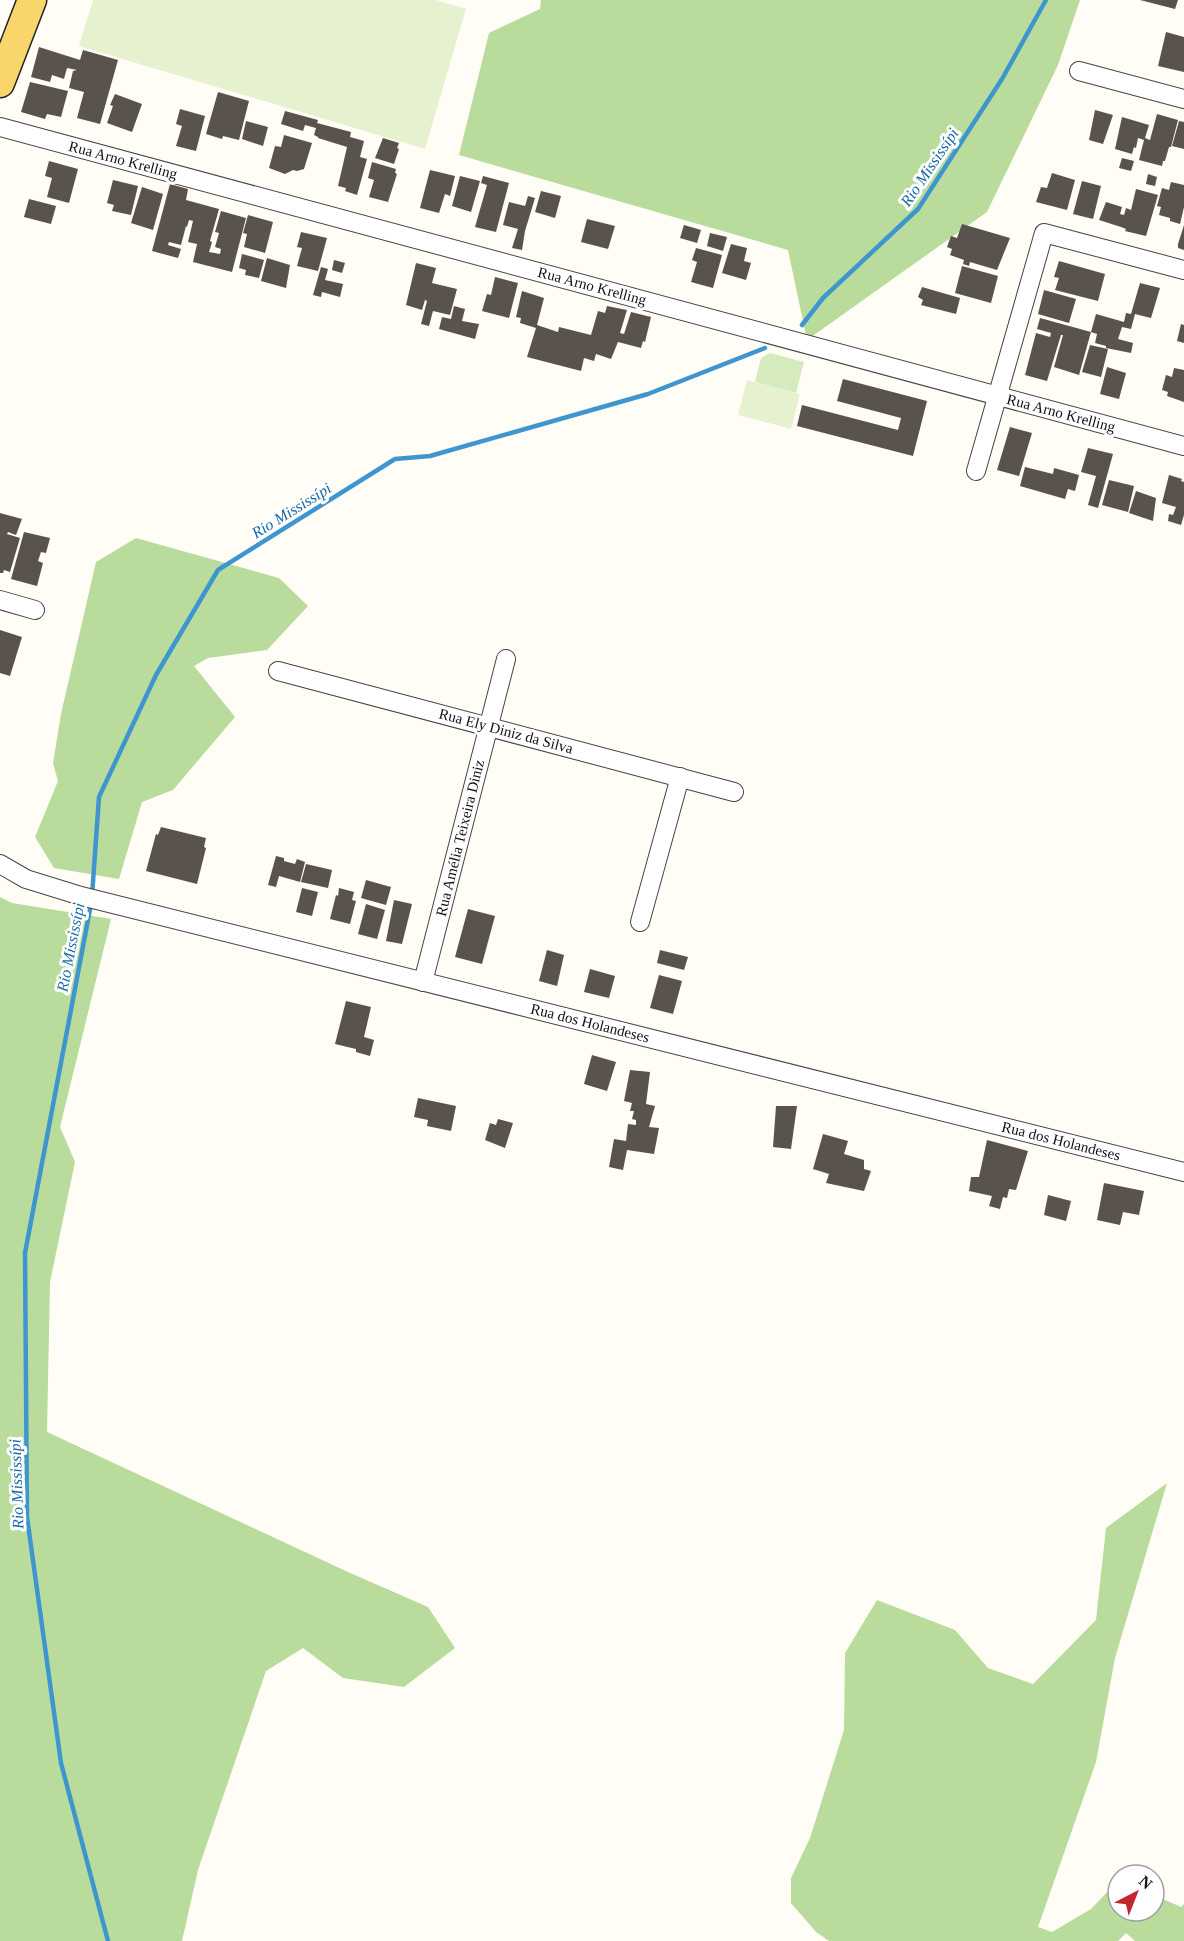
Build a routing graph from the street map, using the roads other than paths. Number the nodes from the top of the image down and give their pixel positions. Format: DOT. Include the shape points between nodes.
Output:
graph roads {
  1 [pos="32,0"];
  2 [pos="1079,71"];
  3 [pos="0,83"];
  4 [pos="1184,99"];
  5 [pos="0,127"];
  6 [pos="1184,270"];
  7 [pos="999,396"];
  8 [pos="1184,446"];
  9 [pos="976,471"];
  10 [pos="0,600"];
  11 [pos="35,610"];
  12 [pos="506,659"];
  13 [pos="278,671"];
  14 [pos="489,726"];
  15 [pos="680,777"];
  16 [pos="734,792"];
  17 [pos="0,864"];
  18 [pos="640,922"];
  19 [pos="423,982"];
  20 [pos="1184,1172"];
  1 -- 3 [label="main road"];
  2 -- 4 [label="street"];
  5 -- 7 [label="street, Rua Arno Krelling"];
  6 -- 7 [label="street" via="1044,233"];
  7 -- 8 [label="street, Rua Arno Krelling"];
  7 -- 9 [label="street"];
  10 -- 11 [label="street"];
  12 -- 14 [label="street, Rua Amélia Teixeira Diniz"];
  13 -- 14 [label="street, Rua Ely Diniz da Silva"];
  14 -- 15 [label="street, Rua Ely Diniz da Silva"];
  14 -- 19 [label="street, Rua Amélia Teixeira Diniz"];
  15 -- 16 [label="street, Rua Ely Diniz da Silva"];
  15 -- 18 [label="street"];
  17 -- 19 [label="street, Rua dos Holandeses" via="26,879 81,896"];
  19 -- 20 [label="street, Rua dos Holandeses"];
}
